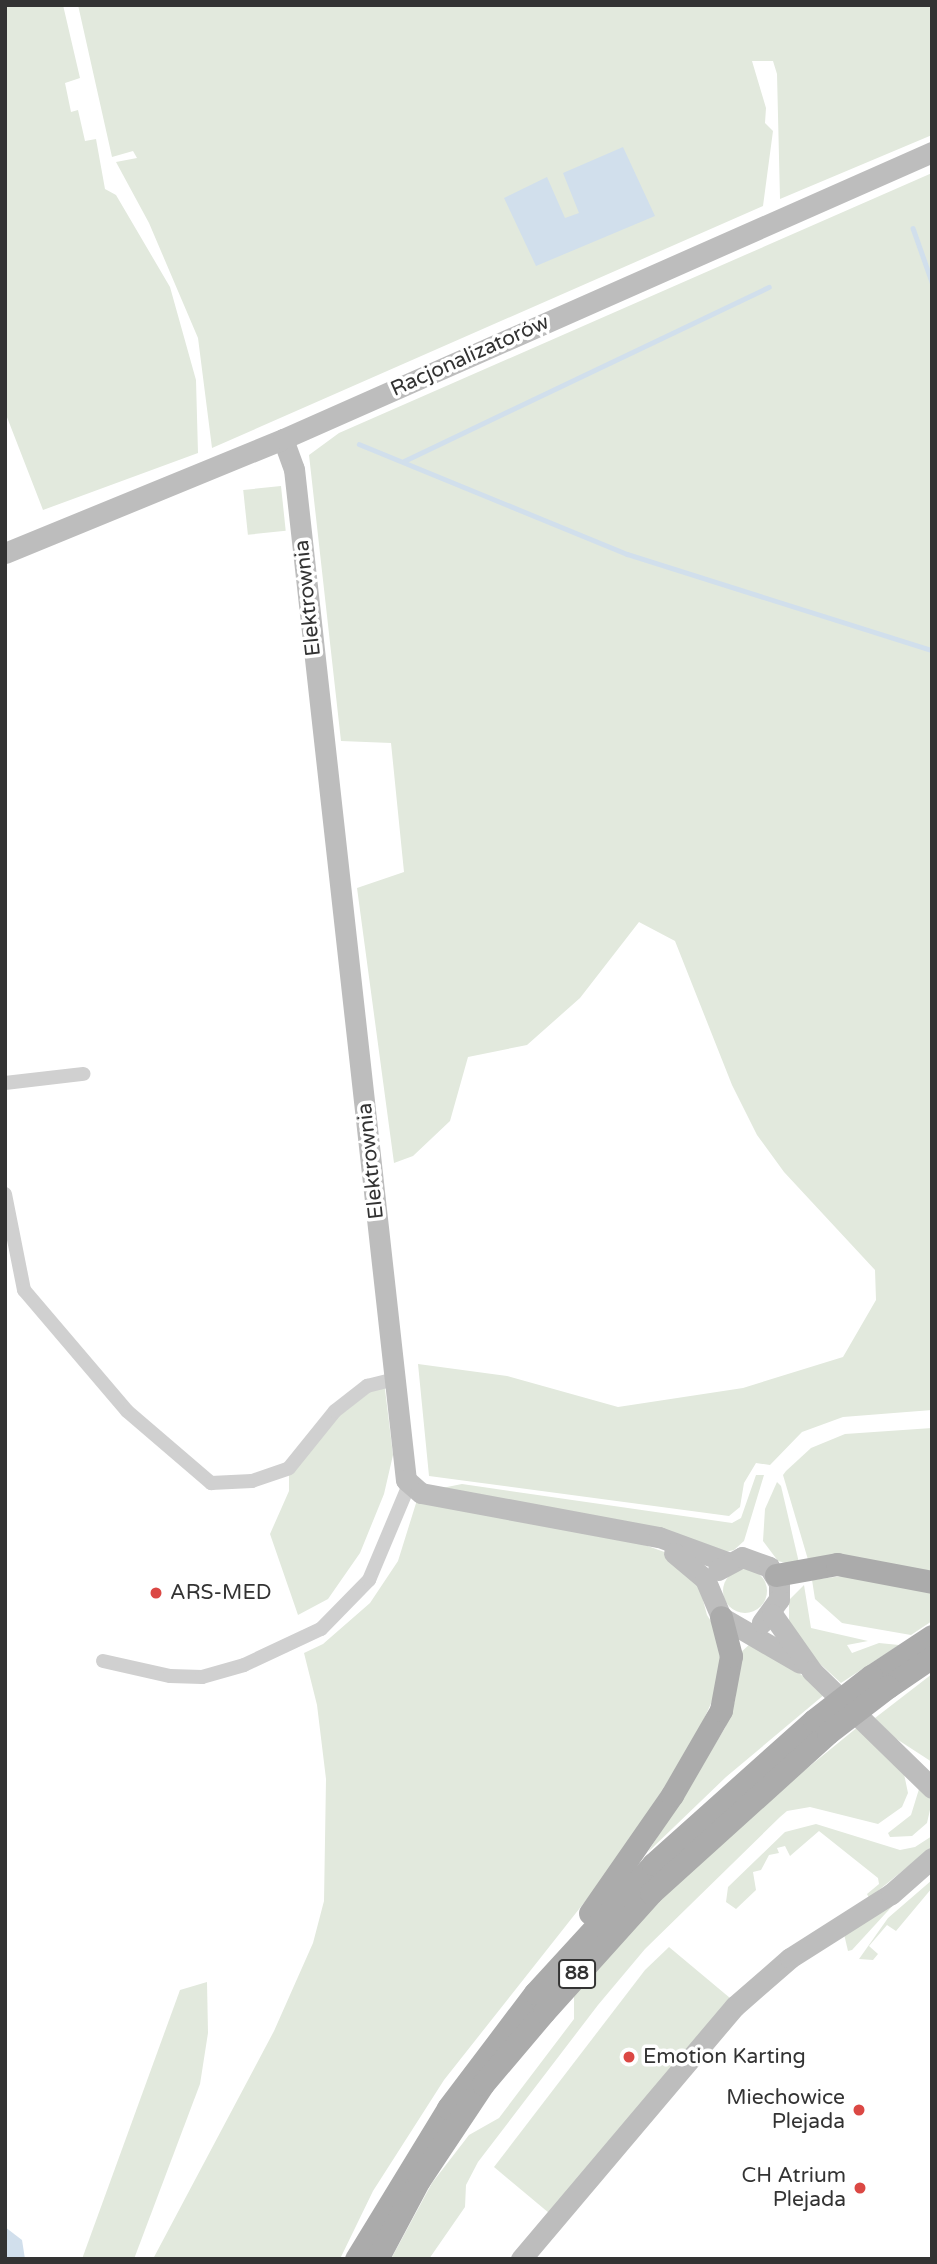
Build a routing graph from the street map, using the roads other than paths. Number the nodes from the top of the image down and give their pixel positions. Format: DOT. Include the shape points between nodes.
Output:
graph roads {
  1 [pos="932,152"];
  2 [pos="283,439"];
  3 [pos="5,553"];
  4 [pos="83,1074"];
  5 [pos="5,1083"];
  6 [pos="5,1194"];
  7 [pos="395,1379"];
  8 [pos="409,1485"];
  9 [pos="638,1534"];
  10 [pos="727,1562"];
  11 [pos="776,1575"];
  12 [pos="932,1582"];
  13 [pos="716,1609"];
  14 [pos="772,1614"];
  15 [pos="743,1627"];
  16 [pos="927,1650"];
  17 [pos="103,1661"];
  18 [pos="812,1671"];
  19 [pos="821,1727"];
  20 [pos="890,1744"];
  21 [pos="932,1769"];
  22 [pos="932,1788"];
  23 [pos="932,1858"];
  24 [pos="468,2079"];
  25 [pos="356,2259"];
  26 [pos="377,2259"];
  27 [pos="521,2259"];
  1 -- 2 [label="street, Racjonalizatorów"];
  2 -- 3 [label="street, Racjonalizatorów"];
  2 -- 7 [label="street, Elektrownia" via="294,469"];
  4 -- 5 [label="street"];
  6 -- 7 [label="street" via="24,1290 127,1411 211,1483 252,1482 289,1468 335,1411 367,1386"];
  7 -- 8 [label="street, Elektrownia"];
  8 -- 9 [label="street" via="444,1497"];
  8 -- 17 [label="street" via="396,1506 379,1558 355,1598 321,1629 244,1665 188,1678"];
  9 -- 10 [label="street"];
  9 -- 13 [label="street" via="691,1565 705,1579"];
  10 -- 11 [label="street" via="749,1558"];
  10 -- 13 [label="street" via="713,1579"];
  11 -- 12 [label="main road" via="837,1564"];
  11 -- 14 [label="street" via="779,1599"];
  13 -- 15 [label="street"];
  13 -- 24 [label="main road" via="729,1635 729,1674 727,1695 712,1730 601,1899 525,1993"];
  14 -- 15 [label="street" via="759,1624"];
  14 -- 18 [label="street"];
  15 -- 18 [label="street"];
  16 -- 19 [label="main road, 88, bridge"];
  18 -- 20 [label="street"];
  19 -- 24 [label="main road, 88" via="653,1864 535,1993"];
  19 -- 26 [label="main road, 88" via="651,1892 483,2084 419,2180"];
  20 -- 21 [label="street"];
  20 -- 22 [label="street"];
  23 -- 27 [label="street" via="891,1894 790,1958 735,2006"];
  24 -- 25 [label="main road, 88" via="404,2174"];
}
